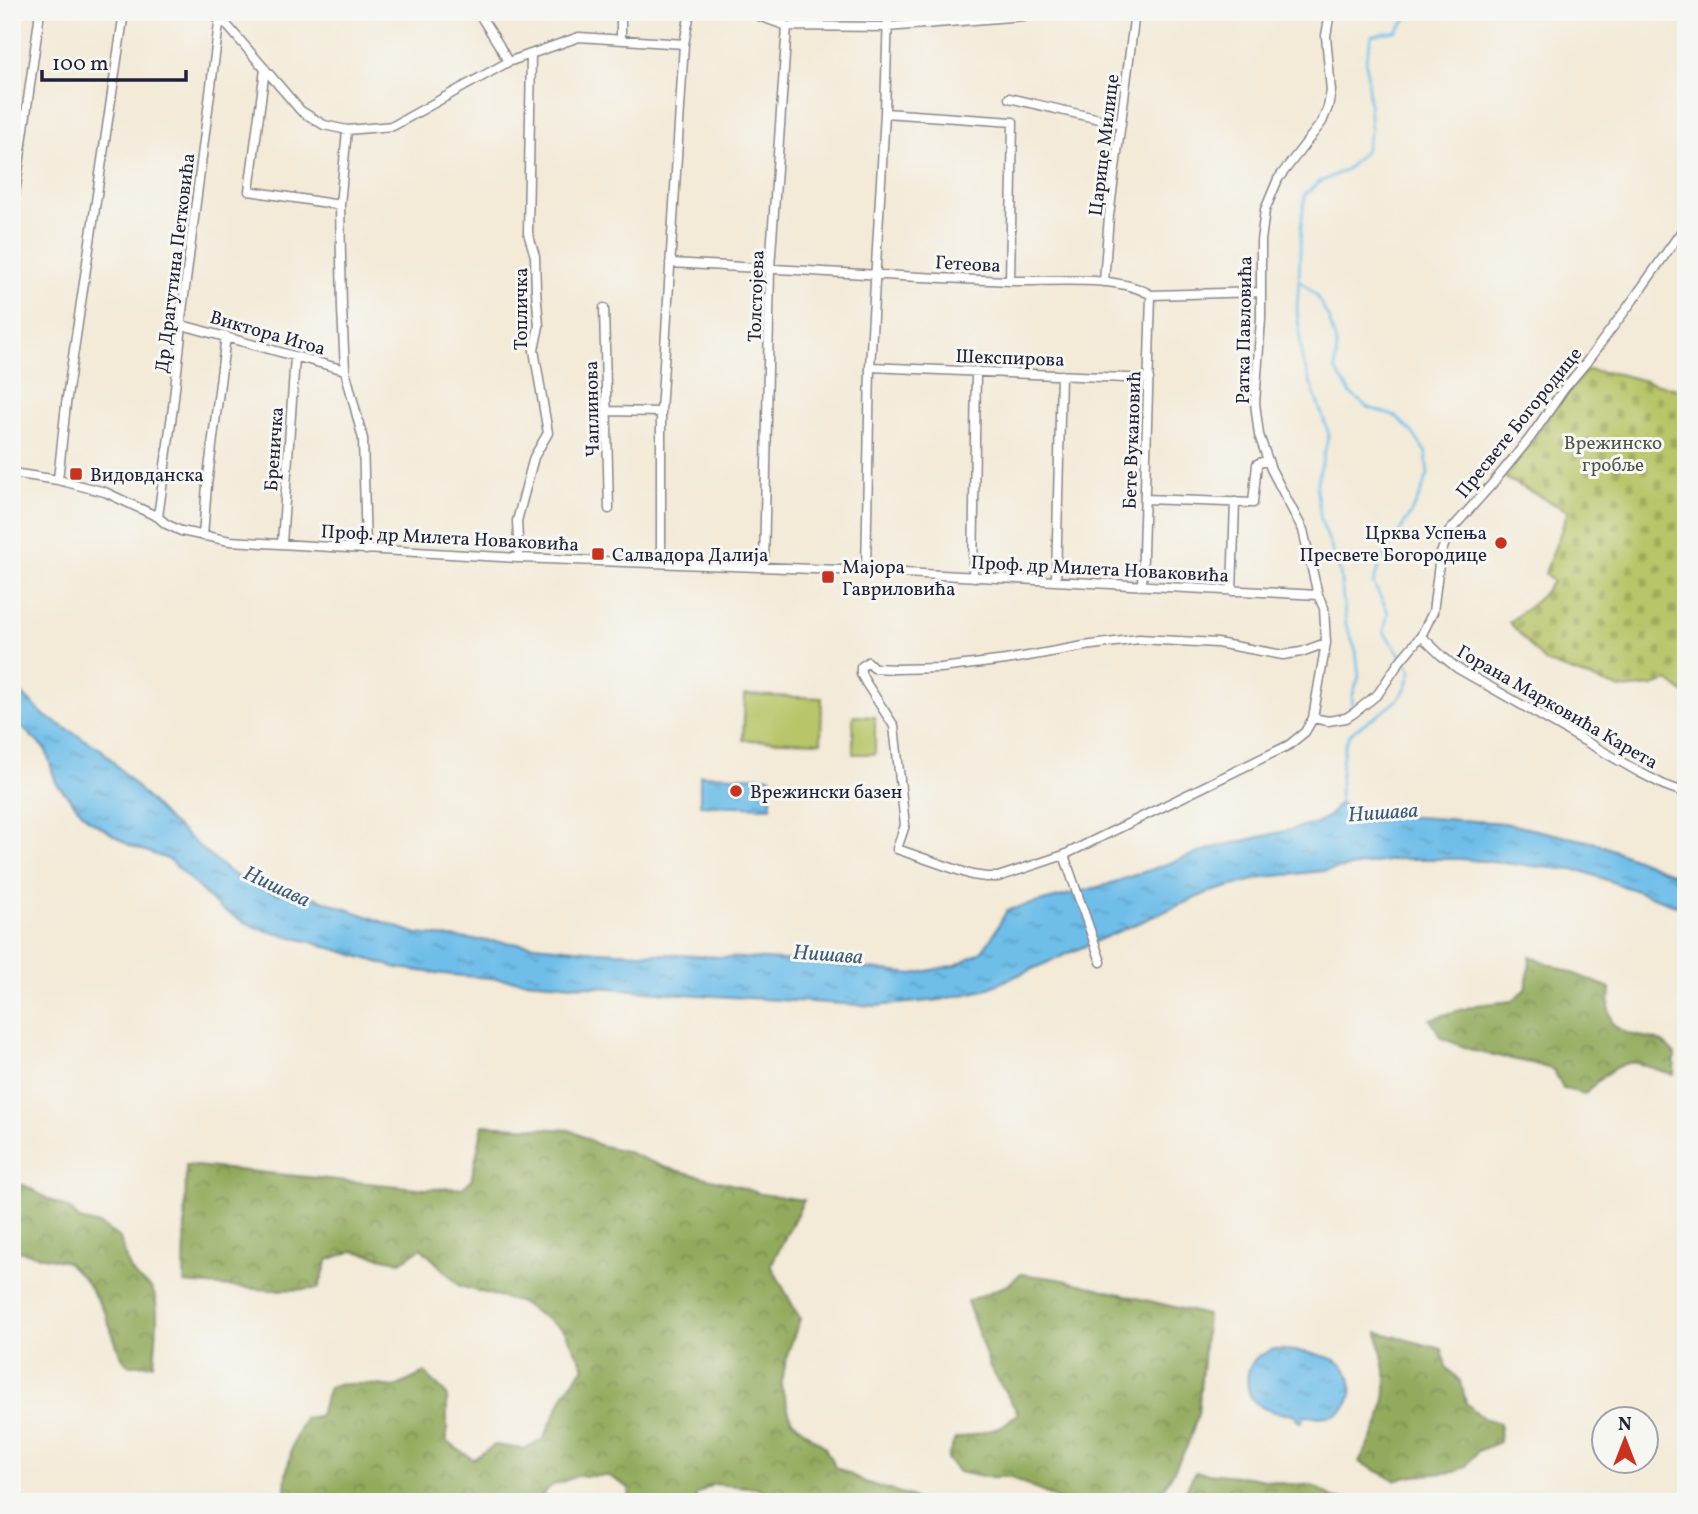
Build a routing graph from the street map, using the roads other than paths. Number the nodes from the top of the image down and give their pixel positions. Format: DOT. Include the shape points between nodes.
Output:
graph roads {
  1 [pos="40,12"];
  2 [pos="124,12"];
  3 [pos="478,12"];
  4 [pos="621,12"];
  5 [pos="690,12"];
  6 [pos="748,12"];
  7 [pos="888,12"];
  8 [pos="1071,12"];
  9 [pos="1135,12"];
  10 [pos="1330,12"];
  11 [pos="218,14"];
  12 [pos="787,26"];
  13 [pos="887,27"];
  14 [pos="621,39"];
  15 [pos="684,44"];
  16 [pos="531,54"];
  17 [pos="508,62"];
  18 [pos="265,69"];
  19 [pos="1009,98"];
  20 [pos="885,113"];
  21 [pos="1121,124"];
  22 [pos="347,130"];
  23 [pos="340,205"];
  24 [pos="12,216"];
  25 [pos="1686,225"];
  26 [pos="670,263"];
  27 [pos="770,268"];
  28 [pos="875,274"];
  29 [pos="1010,281"];
  30 [pos="1104,282"];
  31 [pos="1261,292"];
  32 [pos="1151,295"];
  33 [pos="604,308"];
  34 [pos="182,325"];
  35 [pos="226,336"];
  36 [pos="295,357"];
  37 [pos="870,367"];
  38 [pos="345,370"];
  39 [pos="976,371"];
  40 [pos="1061,375"];
  41 [pos="1149,379"];
  42 [pos="606,411"];
  43 [pos="661,412"];
  44 [pos="1268,460"];
  45 [pos="12,472"];
  46 [pos="58,480"];
  47 [pos="1145,499"];
  48 [pos="1235,502"];
  49 [pos="609,509"];
  50 [pos="158,517"];
  51 [pos="202,536"];
  52 [pos="282,544"];
  53 [pos="366,550"];
  54 [pos="519,558"];
  55 [pos="661,563"];
  56 [pos="764,567"];
  57 [pos="866,571"];
  58 [pos="972,577"];
  59 [pos="1056,581"];
  60 [pos="1142,586"];
  61 [pos="1232,591"];
  62 [pos="1318,595"];
  63 [pos="1421,635"];
  64 [pos="1326,643"];
  65 [pos="1313,718"];
  66 [pos="1686,793"];
  67 [pos="1065,855"];
  68 [pos="1101,962"];
  1 -- 24 [label="street"];
  2 -- 46 [label="street"];
  3 -- 17 [label="street"];
  4 -- 14 [label="street"];
  5 -- 15 [label="street"];
  6 -- 12 [label="street"];
  7 -- 13 [label="street"];
  8 -- 13 [label="street"];
  9 -- 21 [label="street, Царице Милице"];
  10 -- 31 [label="street, Ратка Павловића" via="1328,107 1322,122 1278,179 1265,210"];
  11 -- 18 [label="street"];
  11 -- 34 [label="street, Др Драгутина Петковића"];
  12 -- 13 [label="street"];
  12 -- 27 [label="street, Толстојева"];
  13 -- 20 [label="street"];
  14 -- 15 [label="street"];
  14 -- 16 [label="street" via="579,37"];
  15 -- 26 [label="street"];
  16 -- 17 [label="street"];
  16 -- 54 [label="street, Топличка" via="528,233 535,256 539,326 534,351 548,433 534,457 517,521"];
  17 -- 22 [label="street" via="393,125"];
  18 -- 22 [label="street" via="301,111 324,125"];
  18 -- 23 [label="street" via="249,191"];
  19 -- 21 [label="street"];
  20 -- 28 [label="street"];
  20 -- 29 [label="street" via="1013,122"];
  21 -- 30 [label="street, Царице Милице"];
  22 -- 23 [label="street"];
  23 -- 38 [label="street"];
  25 -- 63 [label="street, Пресвете Богородице" via="1530,438 1449,532 1440,556 1433,611"];
  26 -- 27 [label="street, Гетеова"];
  26 -- 43 [label="street"];
  27 -- 28 [label="street, Гетеова"];
  27 -- 56 [label="street, Толстојева"];
  28 -- 29 [label="street, Гетеова"];
  28 -- 37 [label="street"];
  29 -- 30 [label="street, Гетеова"];
  30 -- 32 [label="street, Гетеова" via="1130,285"];
  31 -- 32 [label="street, Гетеова"];
  31 -- 44 [label="street, Ратка Павловића" via="1255,403"];
  32 -- 41 [label="street, Бете Вукановић"];
  33 -- 42 [label="street, Чаплинова"];
  34 -- 35 [label="street, Виктора Игоа"];
  34 -- 50 [label="street, Др Драгутина Петковића"];
  35 -- 36 [label="street, Виктора Игоа"];
  35 -- 51 [label="street"];
  36 -- 38 [label="street, Виктора Игоа"];
  36 -- 52 [label="street, Бреничка"];
  37 -- 39 [label="street, Шекспирова"];
  37 -- 57 [label="street"];
  38 -- 53 [label="street" via="363,439"];
  39 -- 40 [label="street, Шекспирова"];
  39 -- 58 [label="street"];
  40 -- 41 [label="street, Шекспирова"];
  40 -- 59 [label="street"];
  41 -- 47 [label="street, Бете Вукановић"];
  42 -- 43 [label="street"];
  42 -- 49 [label="street, Чаплинова"];
  43 -- 55 [label="street"];
  44 -- 48 [label="street" via="1257,464 1253,503"];
  44 -- 62 [label="street, Ратка Павловића" via="1303,530"];
  45 -- 46 [label="street, Проф. др Милета Новаковића"];
  46 -- 50 [label="street, Проф. др Милета Новаковића" via="105,492"];
  47 -- 48 [label="street"];
  47 -- 60 [label="street, Бете Вукановић"];
  48 -- 61 [label="street"];
  50 -- 51 [label="street, Проф. др Милета Новаковића" via="181,531"];
  51 -- 52 [label="street, Проф. др Милета Новаковића"];
  52 -- 53 [label="street, Проф. др Милета Новаковића"];
  53 -- 54 [label="street, Проф. др Милета Новаковића"];
  54 -- 55 [label="street, Проф. др Милета Новаковића"];
  55 -- 56 [label="street, Проф. др Милета Новаковића"];
  56 -- 57 [label="street, Проф. др Милета Новаковића"];
  57 -- 58 [label="street, Проф. др Милета Новаковића"];
  58 -- 59 [label="street, Проф. др Милета Новаковића"];
  59 -- 60 [label="street, Проф. др Милета Новаковића"];
  60 -- 61 [label="street, Проф. др Милета Новаковића"];
  61 -- 62 [label="street, Проф. др Милета Новаковића"];
  62 -- 64 [label="street, Ратка Павловића" via="1324,608"];
  63 -- 65 [label="street, Пресвете Богородице" via="1378,694 1353,714 1335,721"];
  63 -- 66 [label="street, Горана Марковића Карета" via="1457,668 1639,772"];
  64 -- 65 [label="street, Ратка Павловића"];
  64 -- 67 [label="street" via="1283,655 1217,643 1139,639 941,668 874,668 868,662 861,667 894,726 905,825 897,849 986,877"];
  65 -- 67 [label="street" via="1289,745"];
  67 -- 68 [label="street"];
}
